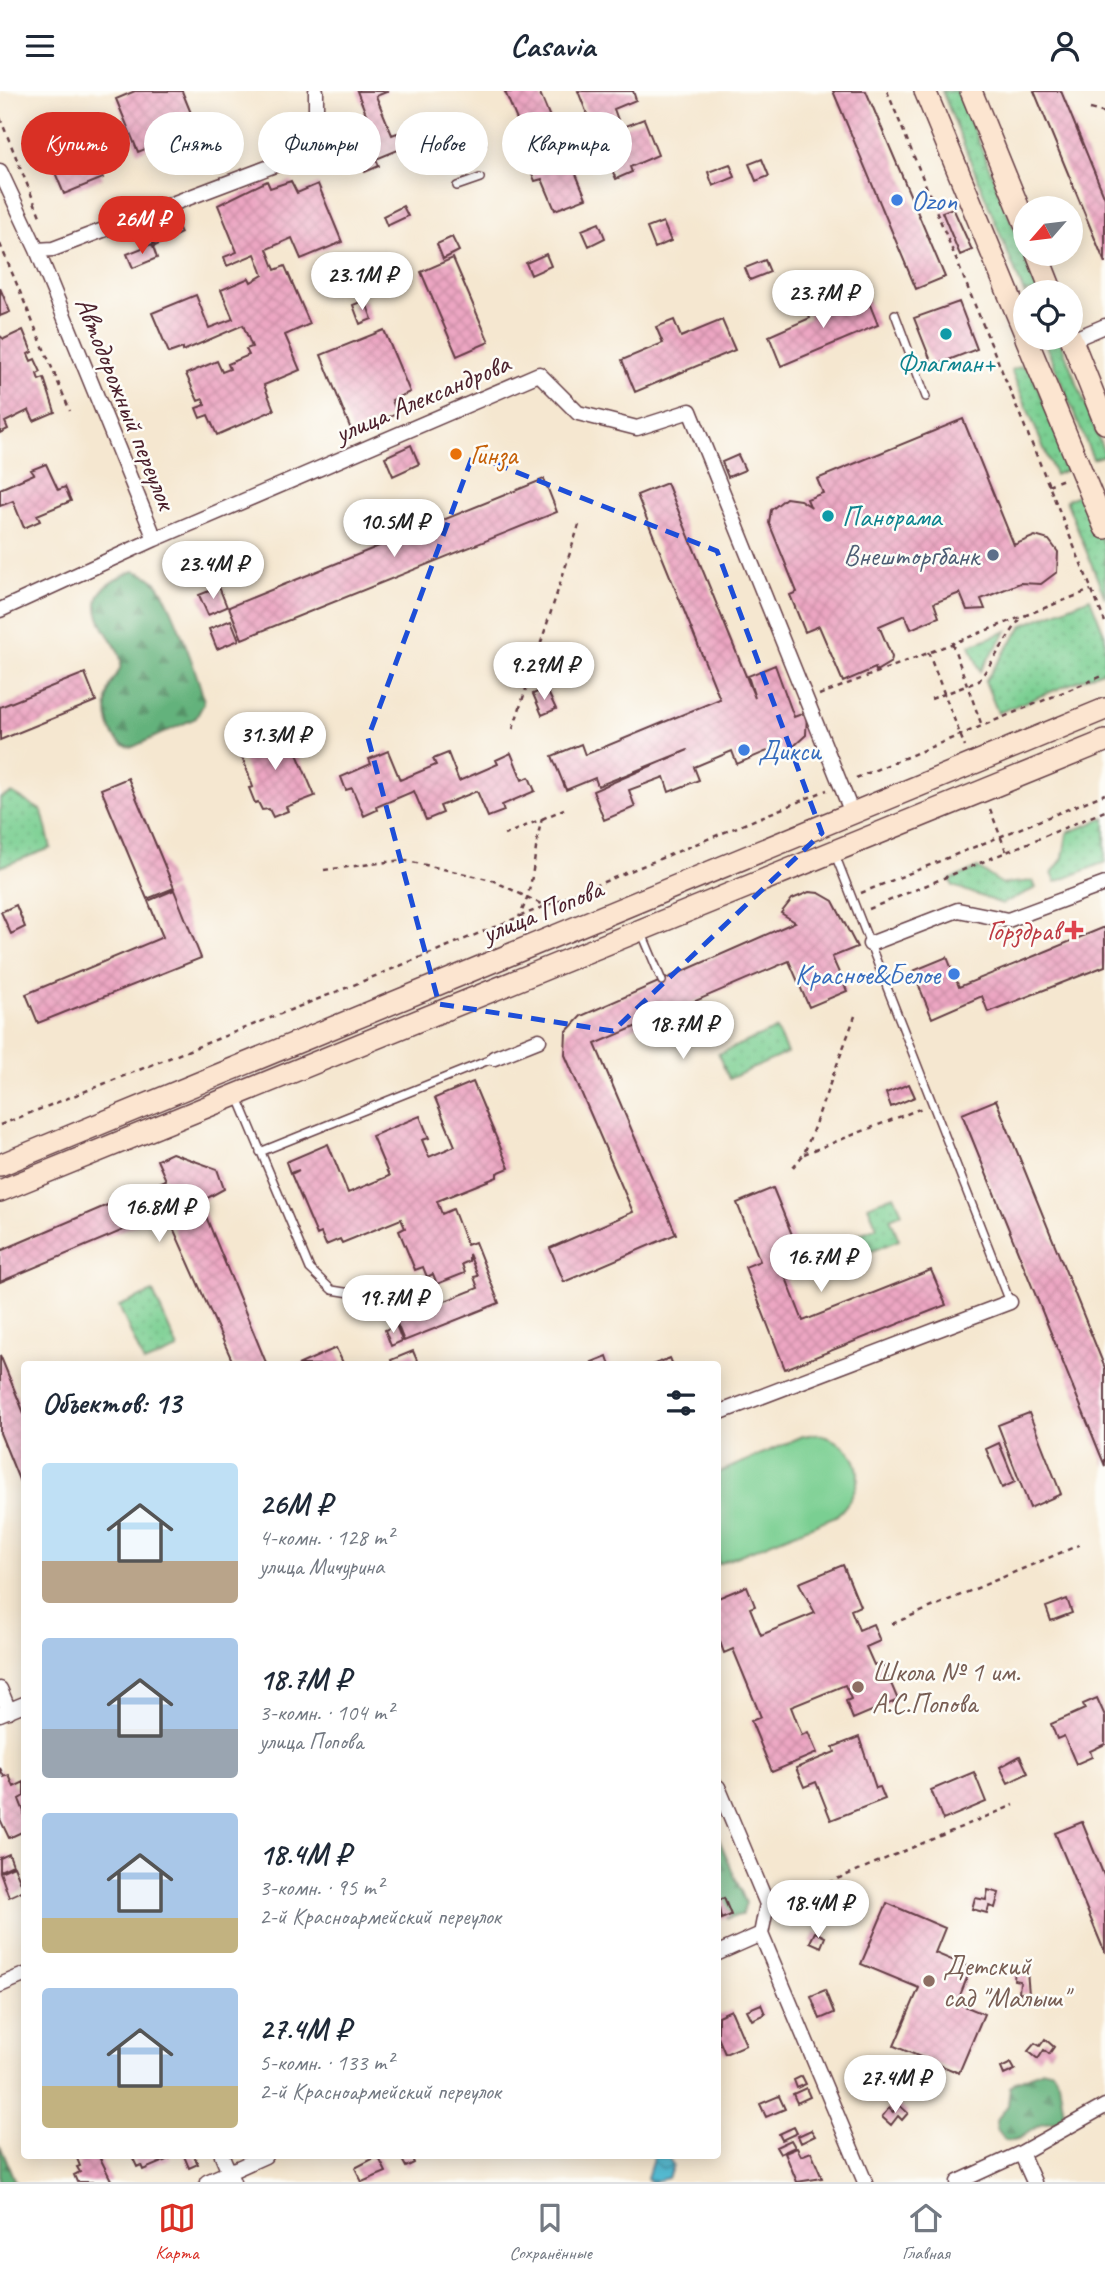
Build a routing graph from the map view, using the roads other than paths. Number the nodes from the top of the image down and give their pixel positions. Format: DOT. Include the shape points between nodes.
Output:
graph roads {
  1 [pos="316,91"];
  2 [pos="925,91"];
  3 [pos="971,91"];
  4 [pos="0,171"];
  5 [pos="481,178"];
  6 [pos="457,186"];
  7 [pos="1014,196"];
  8 [pos="37,250"];
  9 [pos="1013,305"];
  10 [pos="895,314"];
  11 [pos="1105,326"];
  12 [pos="1083,334"];
  13 [pos="1031,350"];
  14 [pos="1075,350"];
  15 [pos="926,397"];
  16 [pos="1105,423"];
  17 [pos="1105,528"];
  18 [pos="155,539"];
  19 [pos="0,610"];
  20 [pos="1105,709"];
  21 [pos="1105,741"];
  22 [pos="857,827"];
  23 [pos="834,852"];
  24 [pos="1105,884"];
  25 [pos="640,930"];
  26 [pos="870,944"];
  27 [pos="662,981"];
  28 [pos="676,1010"];
  29 [pos="686,1032"];
  30 [pos="539,1040"];
  31 [pos="494,1058"];
  32 [pos="236,1095"];
  33 [pos="260,1152"];
  34 [pos="0,1165"];
  35 [pos="0,1191"];
  36 [pos="363,1295"];
  37 [pos="1010,1301"];
  38 [pos="721,1412"];
  39 [pos="0,1689"];
  40 [pos="21,1705"];
  41 [pos="4,1713"];
  42 [pos="721,1794"];
  43 [pos="761,1934"];
  44 [pos="721,1953"];
  45 [pos="21,1976"];
  46 [pos="0,1985"];
  47 [pos="1105,2106"];
  48 [pos="1021,2153"];
  49 [pos="223,2159"];
  50 [pos="260,2159"];
  51 [pos="231,2177"];
  52 [pos="207,2182"];
  53 [pos="865,2182"];
  54 [pos="958,2182"];
  55 [pos="1034,2182"];
  1 -- 8 [label="street" via="316,126 296,156 53,249"];
  2 -- 9 [label="main road"];
  3 -- 7 [label="main road"];
  4 -- 8 [label="street, Автодорожный переулок"];
  5 -- 6 [label="lane"];
  8 -- 18 [label="street, Автодорожный переулок"];
  10 -- 15 [label="lane"];
  11 -- 12 [label="street"];
  13 -- 17 [label="main road"];
  14 -- 16 [label="main road"];
  18 -- 19 [label="street, улица Александрова"];
  18 -- 22 [label="street, улица Александрова" via="540,374 578,413 637,428 690,411"];
  20 -- 22 [label="main road, улица Попова"];
  21 -- 22 [label="main road, улица Попова"];
  22 -- 23 [label="main road, улица Попова"];
  22 -- 34 [label="main road, улица Попова"];
  23 -- 25 [label="main road, улица Попова"];
  23 -- 26 [label="lane"];
  24 -- 26 [label="street" via="1008,920 958,910"];
  25 -- 27 [label="lane"];
  25 -- 32 [label="main road, улица Попова"];
  26 -- 37 [label="lane"];
  28 -- 29 [label="lane"];
  30 -- 31 [label="street"];
  31 -- 33 [label="lane"];
  32 -- 33 [label="lane"];
  32 -- 35 [label="main road, улица Попова"];
  33 -- 36 [label="lane" via="310,1269 331,1290"];
  37 -- 38 [label="street"];
  39 -- 41 [label="street"];
  40 -- 41 [label="street"];
  42 -- 43 [label="street" via="767,1904"];
  43 -- 44 [label="street"];
  43 -- 53 [label="street"];
  45 -- 46 [label="street"];
  47 -- 48 [label="street"];
  48 -- 54 [label="street"];
  48 -- 55 [label="street"];
  49 -- 51 [label="street"];
  50 -- 51 [label="street"];
  51 -- 52 [label="street"];
}
